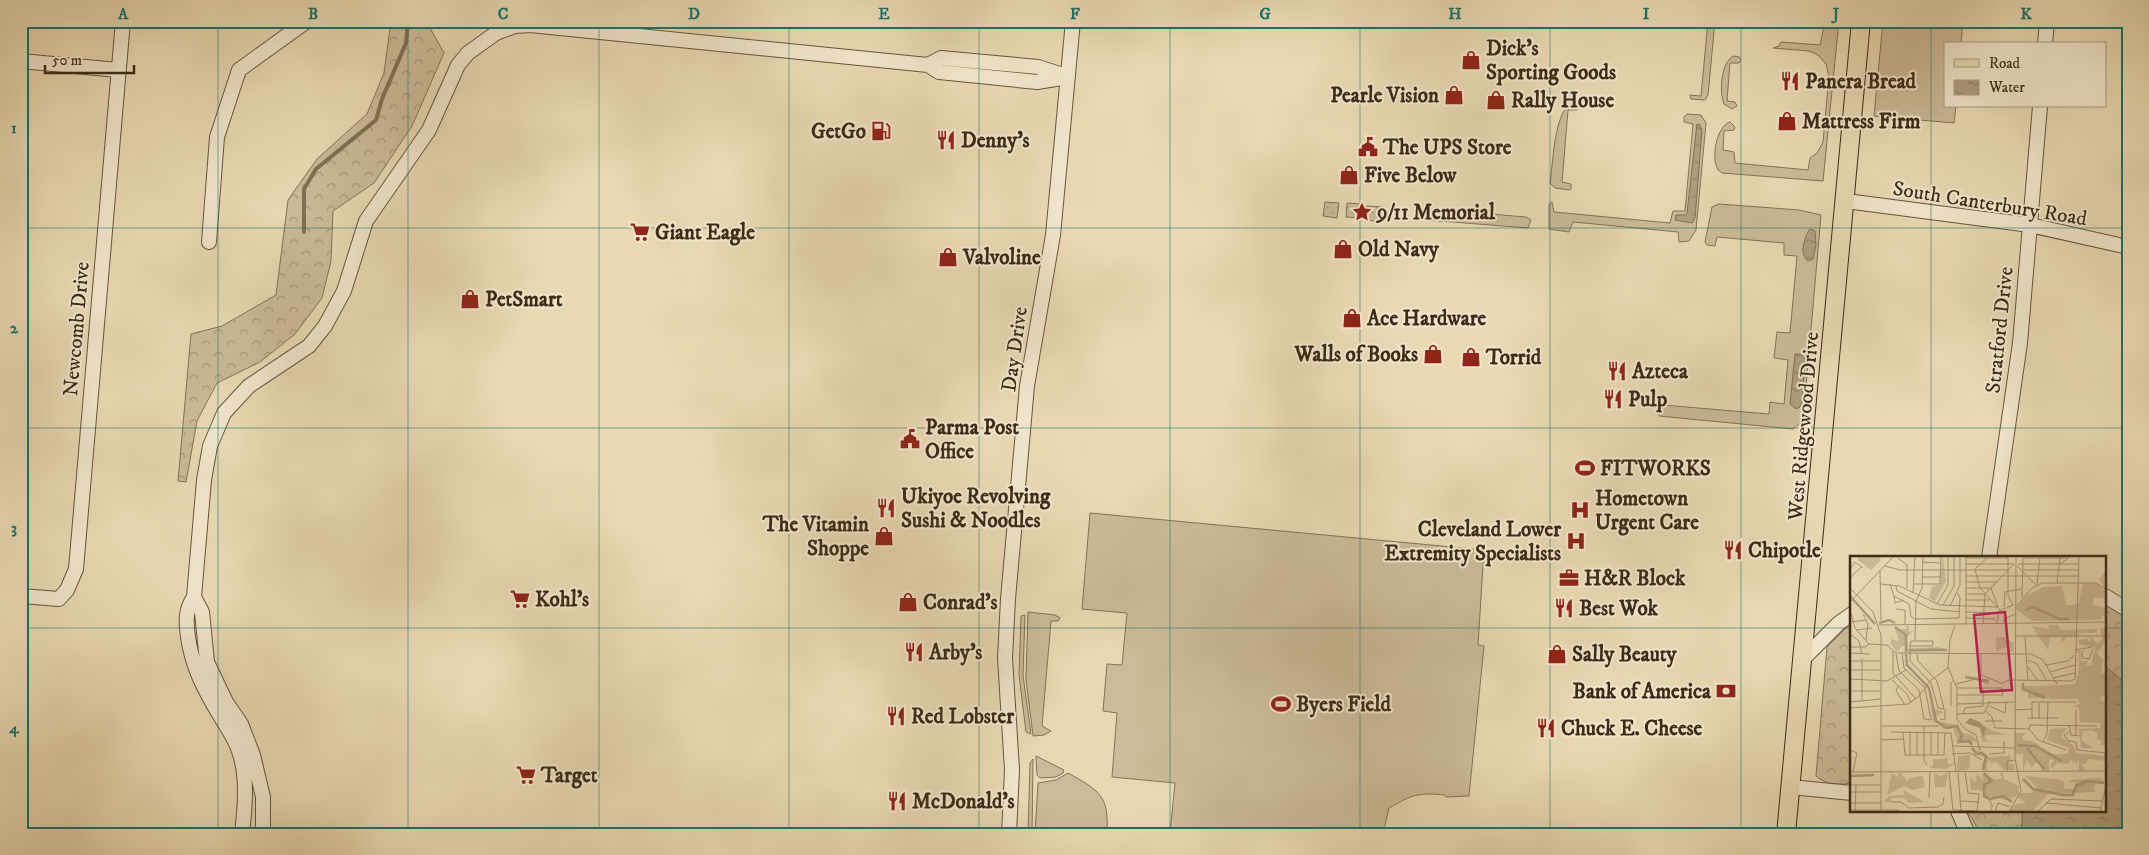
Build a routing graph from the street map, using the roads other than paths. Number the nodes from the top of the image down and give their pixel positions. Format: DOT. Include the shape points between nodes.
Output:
graph roads {
  1 [pos="123,21"];
  2 [pos="307,21"];
  3 [pos="1073,21"];
  4 [pos="1861,21"];
  5 [pos="2047,21"];
  6 [pos="2046,42"];
  7 [pos="21,61"];
  8 [pos="118,70"];
  9 [pos="1068,77"];
  10 [pos="2040,108"];
  11 [pos="1846,201"];
  12 [pos="2030,225"];
  13 [pos="209,242"];
  14 [pos="2128,247"];
  15 [pos="1989,556"];
  16 [pos="21,596"];
  17 [pos="2106,597"];
  18 [pos="194,598"];
  19 [pos="2128,610"];
  20 [pos="1850,615"];
  21 [pos="1804,658"];
  22 [pos="1790,787"];
  23 [pos="1850,793"];
  24 [pos="1958,812"];
  25 [pos="242,834"];
  26 [pos="263,834"];
  27 [pos="1010,834"];
  28 [pos="1786,834"];
  29 [pos="1968,834"];
  1 -- 8 [label="street, Newcomb Drive"];
  2 -- 13 [label="street" via="239,70 216,137"];
  3 -- 9 [label="street, Day Drive"];
  4 -- 11 [label="main road, West Ridgewood Drive"];
  5 -- 6 [label="street"];
  7 -- 8 [label="street"];
  8 -- 16 [label="street, Newcomb Drive" via="76,569 67,590 59,599"];
  9 -- 18 [label="street" via="1036,82 939,72 928,64 530,25 515,26 484,40 458,65 429,130 366,221 344,291 325,326 308,346 249,386 224,413 210,446 204,480"];
  9 -- 27 [label="street, Day Drive" via="1053,236 1028,386 1008,598 1005,674 1012,770"];
  10 -- 12 [label="street, Stratford Drive"];
  11 -- 12 [label="street, South Canterbury Road"];
  11 -- 21 [label="main road, West Ridgewood Drive"];
  12 -- 14 [label="street, South Canterbury Road"];
  12 -- 15 [label="street, Stratford Drive" via="2020,343"];
  17 -- 19 [label="street"];
  18 -- 25 [label="street" via="187,608 186,628 195,669 232,736 244,769"];
  18 -- 26 [label="street" via="202,612 207,662 254,755 263,797"];
  20 -- 21 [label="street"];
  21 -- 22 [label="main road, West Ridgewood Drive"];
  22 -- 23 [label="street"];
  22 -- 28 [label="main road, West Ridgewood Drive"];
  24 -- 29 [label="street"];
}
